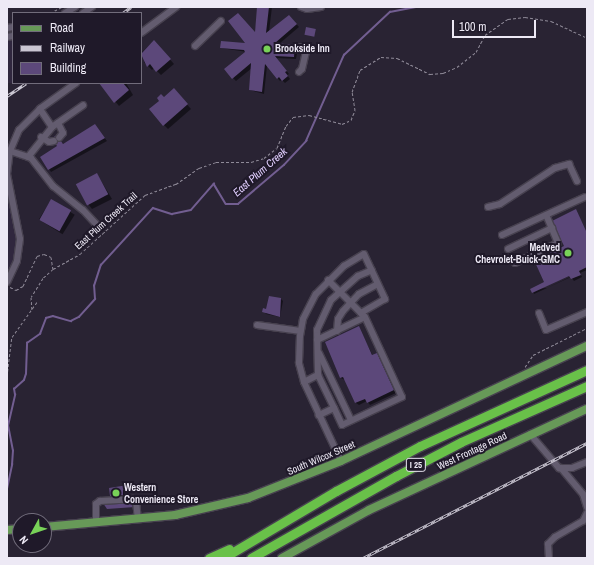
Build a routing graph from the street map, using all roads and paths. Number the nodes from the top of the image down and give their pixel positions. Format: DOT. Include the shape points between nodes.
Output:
graph roads {
  1 [pos="62,7"];
  2 [pos="176,7"];
  3 [pos="301,7"];
  4 [pos="321,7"];
  5 [pos="52,12"];
  6 [pos="222,21"];
  7 [pos="142,33"];
  8 [pos="587,38"];
  9 [pos="195,46"];
  10 [pos="301,47"];
  11 [pos="299,72"];
  12 [pos="75,84"];
  13 [pos="83,105"];
  14 [pos="40,109"];
  15 [pos="58,123"];
  16 [pos="52,127"];
  17 [pos="41,137"];
  18 [pos="10,151"];
  19 [pos="28,157"];
  20 [pos="7,174"];
  21 [pos="577,181"];
  22 [pos="7,186"];
  23 [pos="585,197"];
  24 [pos="488,207"];
  25 [pos="546,215"];
  26 [pos="98,226"];
  27 [pos="552,228"];
  28 [pos="502,236"];
  29 [pos="508,249"];
  30 [pos="515,263"];
  31 [pos="53,269"];
  32 [pos="372,270"];
  33 [pos="328,280"];
  34 [pos="7,283"];
  35 [pos="378,284"];
  36 [pos="340,292"];
  37 [pos="37,302"];
  38 [pos="351,303"];
  39 [pos="32,310"];
  40 [pos="539,312"];
  41 [pos="587,312"];
  42 [pos="363,315"];
  43 [pos="258,324"];
  44 [pos="587,328"];
  45 [pos="301,331"];
  46 [pos="336,331"];
  47 [pos="317,340"];
  48 [pos="587,346"];
  49 [pos="317,349"];
  50 [pos="522,370"];
  51 [pos="587,370"];
  52 [pos="318,375"];
  53 [pos="7,376"];
  54 [pos="304,382"];
  55 [pos="587,386"];
  56 [pos="334,408"];
  57 [pos="587,409"];
  58 [pos="319,415"];
  59 [pos="352,420"];
  60 [pos="530,434"];
  61 [pos="341,461"];
  62 [pos="587,462"];
  63 [pos="561,468"];
  64 [pos="587,507"];
  65 [pos="587,514"];
  66 [pos="323,516"];
  67 [pos="138,519"];
  68 [pos="289,519"];
  69 [pos="96,523"];
  70 [pos="52,526"];
  71 [pos="209,558"];
  72 [pos="222,558"];
  73 [pos="251,558"];
  74 [pos="255,558"];
  75 [pos="282,558"];
  76 [pos="549,558"];
  1 -- 5 [label="path"];
  2 -- 7 [label="street"];
  3 -- 4 [label="street"];
  6 -- 9 [label="street"];
  8 -- 31 [label="path, East Plum Creek Trail" via="541,18 508,19 485,35 476,52 457,67 443,73 430,74 397,58 381,57 360,70 352,92 355,110 352,120 342,124 312,117 293,117 286,126 277,148 264,158 251,162 216,162 199,168 176,184 145,195 80,254"];
  10 -- 11 [label="street" via="307,48"];
  12 -- 14 [label="street"];
  13 -- 15 [label="street"];
  14 -- 16 [label="street"];
  14 -- 18 [label="street" via="19,130"];
  15 -- 16 [label="street"];
  15 -- 17 [label="street" via="63,133 57,140 50,142"];
  16 -- 17 [label="street"];
  17 -- 19 [label="street"];
  18 -- 19 [label="street"];
  18 -- 20 [label="street"];
  19 -- 26 [label="street" via="53,186"];
  20 -- 22 [label="street"];
  21 -- 24 [label="street" via="569,164 555,168 500,204"];
  22 -- 34 [label="street" via="20,239 17,261"];
  23 -- 25 [label="street"];
  25 -- 27 [label="street"];
  25 -- 28 [label="street"];
  27 -- 29 [label="street"];
  27 -- 30 [label="street" via="558,243"];
  31 -- 34 [label="path" via="51,257 40,255 35,259 28,280 20,288 16,290"];
  31 -- 39 [label="path, East Plum Creek Trail" via="43,278 32,298"];
  32 -- 33 [label="street" via="364,254"];
  32 -- 35 [label="street"];
  32 -- 36 [label="street" via="358,276"];
  33 -- 36 [label="street"];
  33 -- 45 [label="street" via="312,300"];
  35 -- 38 [label="street" via="359,294"];
  35 -- 42 [label="street" via="385,299"];
  36 -- 38 [label="street"];
  36 -- 47 [label="street" via="324,314"];
  37 -- 39 [label="path, East Plum Creek Trail"];
  38 -- 42 [label="street"];
  38 -- 46 [label="street" via="338,319"];
  39 -- 53 [label="path, East Plum Creek Trail" via="12,337"];
  40 -- 41 [label="street" via="546,330"];
  42 -- 46 [label="street"];
  42 -- 59 [label="street" via="402,397"];
  43 -- 45 [label="street"];
  44 -- 50 [label="path" via="532,354"];
  45 -- 54 [label="street" via="299,359"];
  46 -- 47 [label="street"];
  47 -- 49 [label="street"];
  48 -- 61 [label="main road, South Wilcox Street"];
  49 -- 52 [label="street"];
  49 -- 59 [label="street"];
  51 -- 68 [label="highway, I 25" via="457,428 376,469"];
  52 -- 54 [label="street"];
  52 -- 56 [label="street"];
  54 -- 58 [label="street"];
  55 -- 66 [label="highway, I 25" via="462,442"];
  56 -- 58 [label="street"];
  56 -- 59 [label="street" via="342,425"];
  57 -- 60 [label="main road, West Frontage Road"];
  58 -- 61 [label="street"];
  60 -- 63 [label="street" via="554,464"];
  60 -- 75 [label="main road, West Frontage Road" via="368,510"];
  61 -- 67 [label="main road, South Wilcox Street" via="266,492 225,505"];
  62 -- 63 [label="street" via="572,468"];
  63 -- 64 [label="street" via="583,494"];
  65 -- 76 [label="street" via="583,521 555,537 548,544"];
  66 -- 73 [label="highway, I 25"];
  66 -- 74 [label="highway"];
  67 -- 69 [label="main road, South Wilcox Street"];
  67 -- 69 [label="street" via="136,501 133,499 107,501 96,504"];
  68 -- 71 [label="highway"];
  68 -- 72 [label="highway, I 25"];
  69 -- 70 [label="main road, South Wilcox Street"];
}
